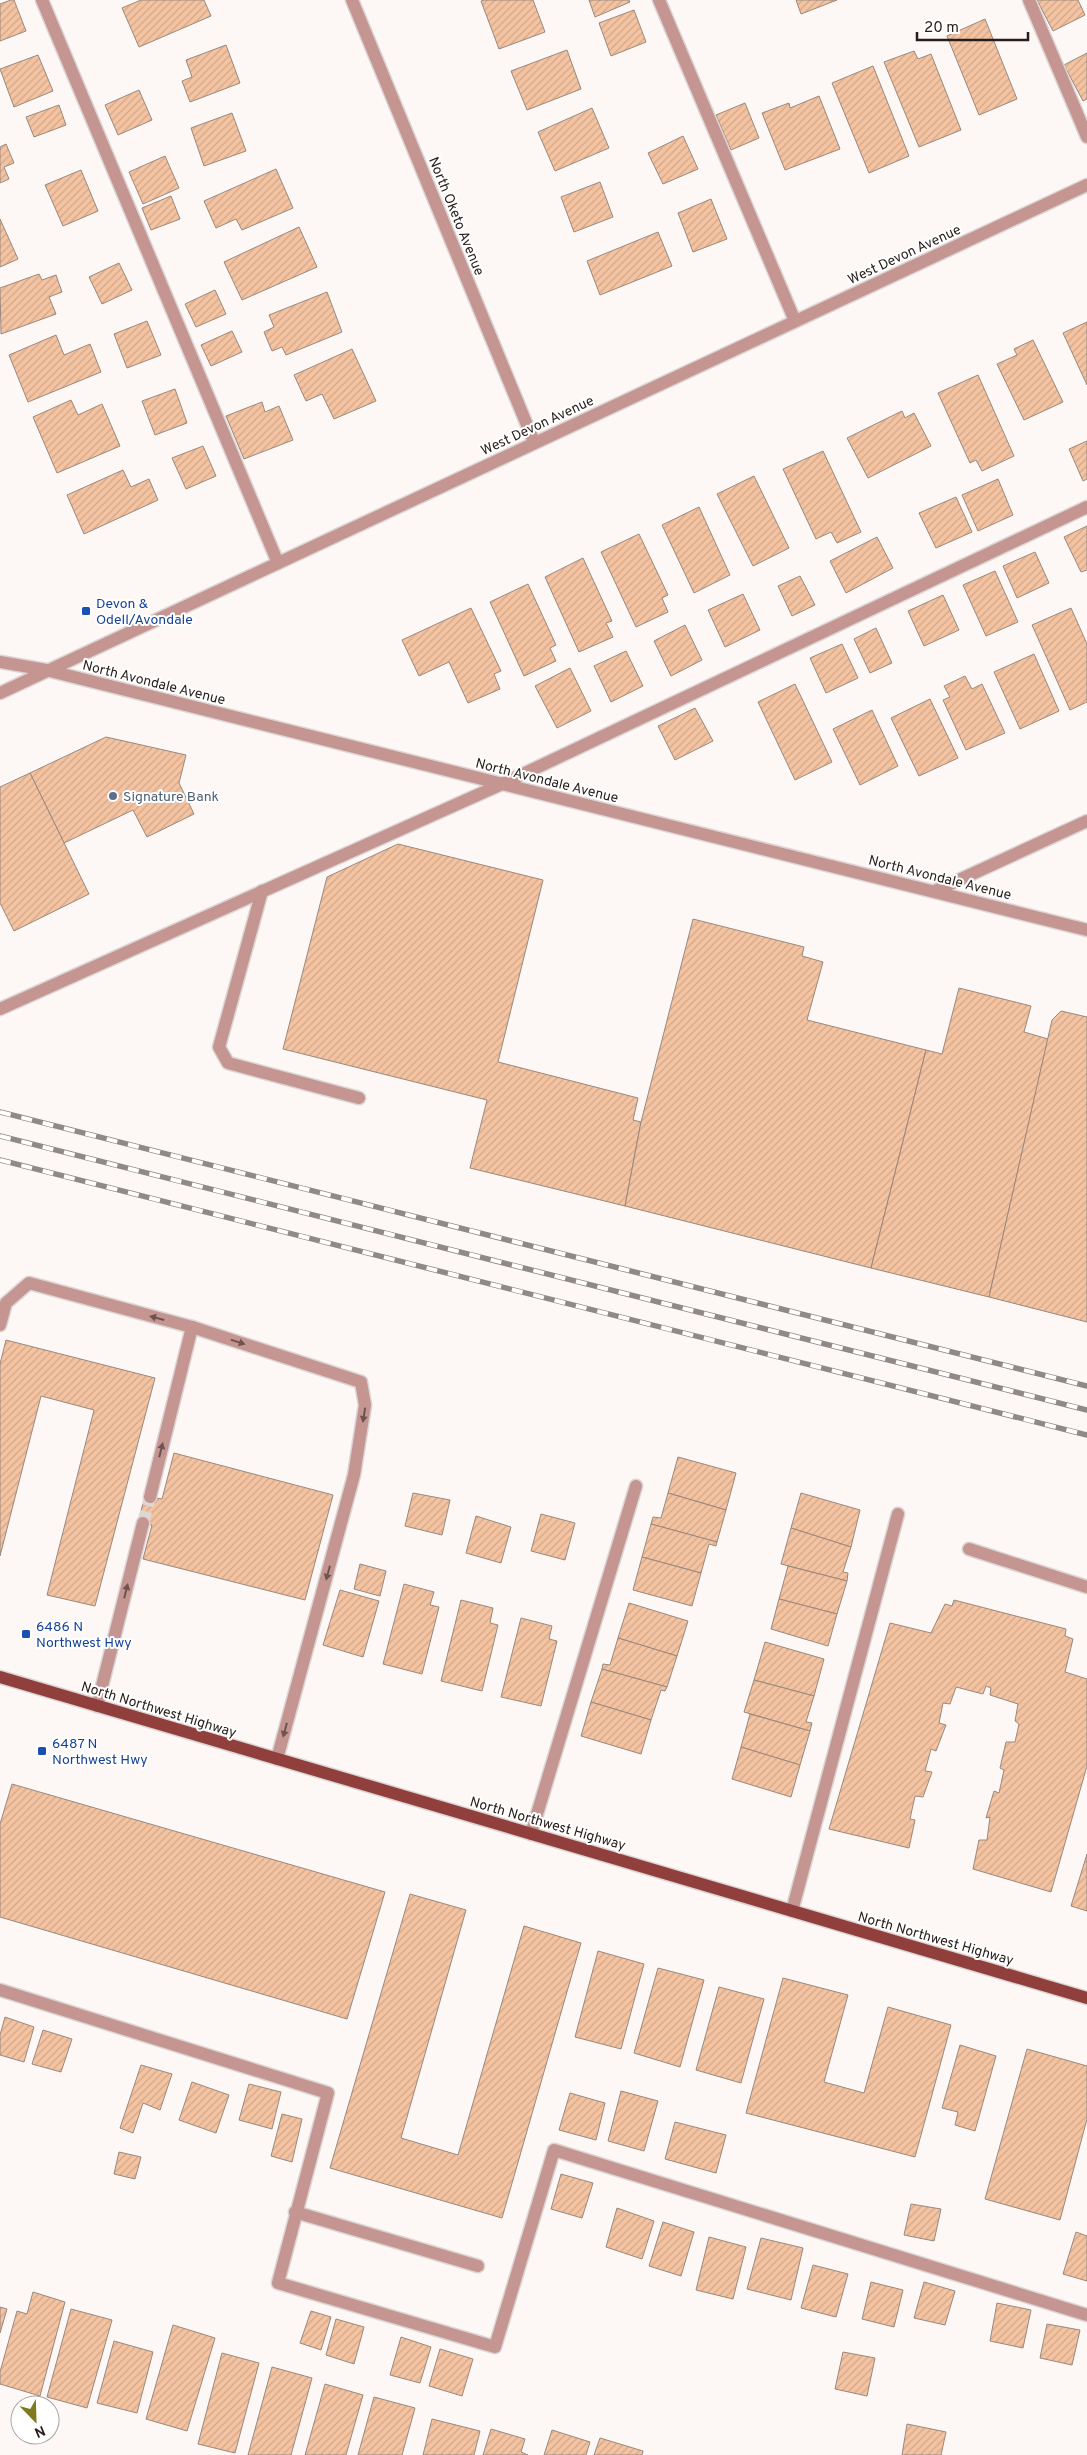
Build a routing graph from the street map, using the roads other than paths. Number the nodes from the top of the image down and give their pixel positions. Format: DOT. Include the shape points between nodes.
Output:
graph roads {
  1 [pos="42,0"];
  2 [pos="352,0"];
  3 [pos="659,0"];
  4 [pos="1029,0"];
  5 [pos="1087,137"];
  6 [pos="1087,185"];
  7 [pos="795,321"];
  8 [pos="534,442"];
  9 [pos="1087,507"];
  10 [pos="278,563"];
  11 [pos="0,649"];
  12 [pos="3,662"];
  13 [pos="46,670"];
  14 [pos="0,693"];
  15 [pos="502,784"];
  16 [pos="1087,821"];
  17 [pos="262,891"];
  18 [pos="936,891"];
  19 [pos="1087,930"];
  20 [pos="0,1009"];
  21 [pos="359,1098"];
  22 [pos="0,1325"];
  23 [pos="192,1328"];
  24 [pos="636,1486"];
  25 [pos="150,1497"];
  26 [pos="898,1514"];
  27 [pos="143,1523"];
  28 [pos="970,1549"];
  29 [pos="1087,1587"];
  30 [pos="0,1677"];
  31 [pos="97,1706"];
  32 [pos="277,1759"];
  33 [pos="531,1834"];
  34 [pos="792,1911"];
  35 [pos="0,1990"];
  36 [pos="1087,1998"];
  37 [pos="295,2212"];
  38 [pos="478,2266"];
  39 [pos="1087,2315"];
  1 -- 10 [label="street"];
  2 -- 8 [label="street, North Oketo Avenue"];
  3 -- 7 [label="street"];
  4 -- 5 [label="street"];
  6 -- 7 [label="street, West Devon Avenue"];
  7 -- 8 [label="street, West Devon Avenue"];
  8 -- 10 [label="street, West Devon Avenue"];
  9 -- 15 [label="street"];
  10 -- 13 [label="street, West Devon Avenue"];
  11 -- 12 [label="street"];
  12 -- 13 [label="street, North Avondale Avenue"];
  13 -- 14 [label="street, West Devon Avenue"];
  13 -- 15 [label="street, North Avondale Avenue"];
  15 -- 17 [label="street"];
  15 -- 18 [label="street, North Avondale Avenue"];
  16 -- 18 [label="street"];
  17 -- 20 [label="street"];
  17 -- 21 [label="street" via="219,1047 228,1062"];
  18 -- 19 [label="street, North Avondale Avenue"];
  23 -- 22 [label="street, one-way" via="29,1283 6,1303"];
  25 -- 23 [label="street, one-way"];
  23 -- 32 [label="street, one-way" via="361,1382 365,1405 354,1475"];
  24 -- 33 [label="street"];
  26 -- 34 [label="street"];
  31 -- 27 [label="street, one-way"];
  28 -- 29 [label="street"];
  30 -- 31 [label="main road, North Northwest Highway"];
  31 -- 32 [label="main road, North Northwest Highway"];
  32 -- 33 [label="main road, North Northwest Highway"];
  33 -- 34 [label="main road, North Northwest Highway"];
  34 -- 36 [label="main road, North Northwest Highway"];
  35 -- 37 [label="street" via="328,2093"];
  37 -- 38 [label="street"];
  37 -- 39 [label="street" via="278,2283 495,2347 554,2150"];
}
